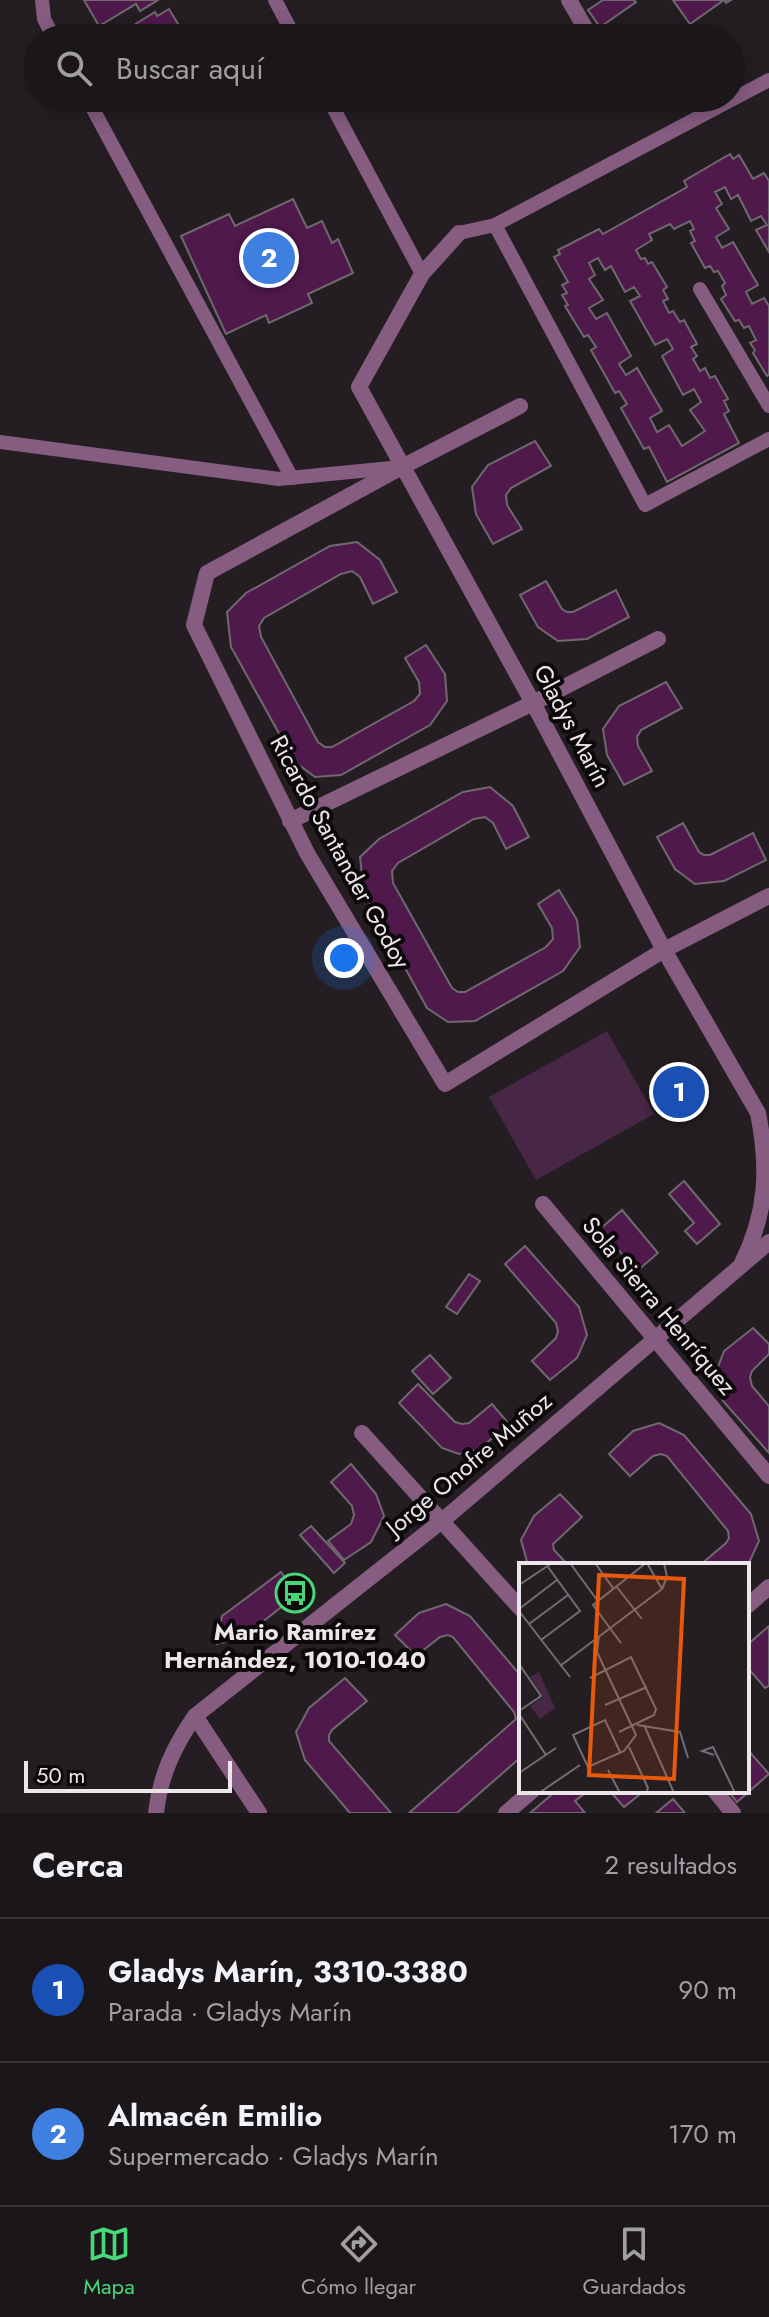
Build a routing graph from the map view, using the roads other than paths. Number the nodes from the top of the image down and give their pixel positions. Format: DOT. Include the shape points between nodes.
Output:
graph roads {
  1 [pos="42,0"];
  2 [pos="275,0"];
  3 [pos="569,0"];
  4 [pos="47,24"];
  5 [pos="288,24"];
  6 [pos="583,24"];
  7 [pos="769,80"];
  8 [pos="745,93"];
  9 [pos="95,112"];
  10 [pos="335,112"];
  11 [pos="709,112"];
  12 [pos="495,225"];
  13 [pos="459,233"];
  14 [pos="422,274"];
  15 [pos="700,289"];
  16 [pos="520,406"];
  17 [pos="769,406"];
  18 [pos="769,439"];
  19 [pos="0,442"];
  20 [pos="402,467"];
  21 [pos="292,478"];
  22 [pos="658,639"];
  23 [pos="533,703"];
  24 [pos="290,821"];
  25 [pos="769,896"];
  26 [pos="664,950"];
  27 [pos="543,1204"];
  28 [pos="769,1242"];
  29 [pos="742,1263"];
  30 [pos="655,1339"];
  31 [pos="362,1433"];
  32 [pos="769,1476"];
  33 [pos="443,1520"];
  34 [pos="769,1587"];
  35 [pos="749,1604"];
  36 [pos="519,1607"];
  37 [pos="195,1716"];
  38 [pos="530,1793"];
  39 [pos="717,1793"];
  40 [pos="156,1813"];
  41 [pos="259,1813"];
  42 [pos="507,1813"];
  43 [pos="733,1813"];
  1 -- 4 [label="lane"];
  2 -- 5 [label="lane"];
  3 -- 6 [label="street"];
  7 -- 8 [label="lane"];
  9 -- 21 [label="lane"];
  10 -- 14 [label="lane"];
  11 -- 12 [label="lane"];
  12 -- 13 [label="lane"];
  12 -- 18 [label="lane" via="645,505"];
  13 -- 14 [label="street, Gladys Marín"];
  14 -- 20 [label="street, Gladys Marín" via="359,387"];
  15 -- 17 [label="lane"];
  16 -- 20 [label="street, Ricardo Santander Godoy"];
  19 -- 21 [label="lane"];
  20 -- 21 [label="lane"];
  20 -- 23 [label="street, Gladys Marín"];
  20 -- 24 [label="street, Ricardo Santander Godoy" via="207,573 194,625"];
  22 -- 23 [label="street"];
  23 -- 24 [label="street"];
  23 -- 26 [label="street, Gladys Marín"];
  24 -- 26 [label="street, Ricardo Santander Godoy" via="445,1084"];
  25 -- 26 [label="street, Ricardo Santander Godoy"];
  26 -- 29 [label="street, Gladys Marín" via="761,1125 765,1190"];
  27 -- 30 [label="street, Sola Sierra Henríquez"];
  28 -- 29 [label="street, Jorge Onofre Muñoz"];
  29 -- 30 [label="street, Jorge Onofre Muñoz"];
  30 -- 32 [label="street, Sola Sierra Henríquez"];
  30 -- 33 [label="street, Jorge Onofre Muñoz"];
  31 -- 33 [label="street"];
  33 -- 36 [label="street"];
  33 -- 37 [label="street, Jorge Onofre Muñoz"];
  34 -- 35 [label="street"];
  37 -- 40 [label="street" via="171,1755"];
  37 -- 41 [label="street"];
  38 -- 42 [label="street"];
  39 -- 43 [label="street"];
}
